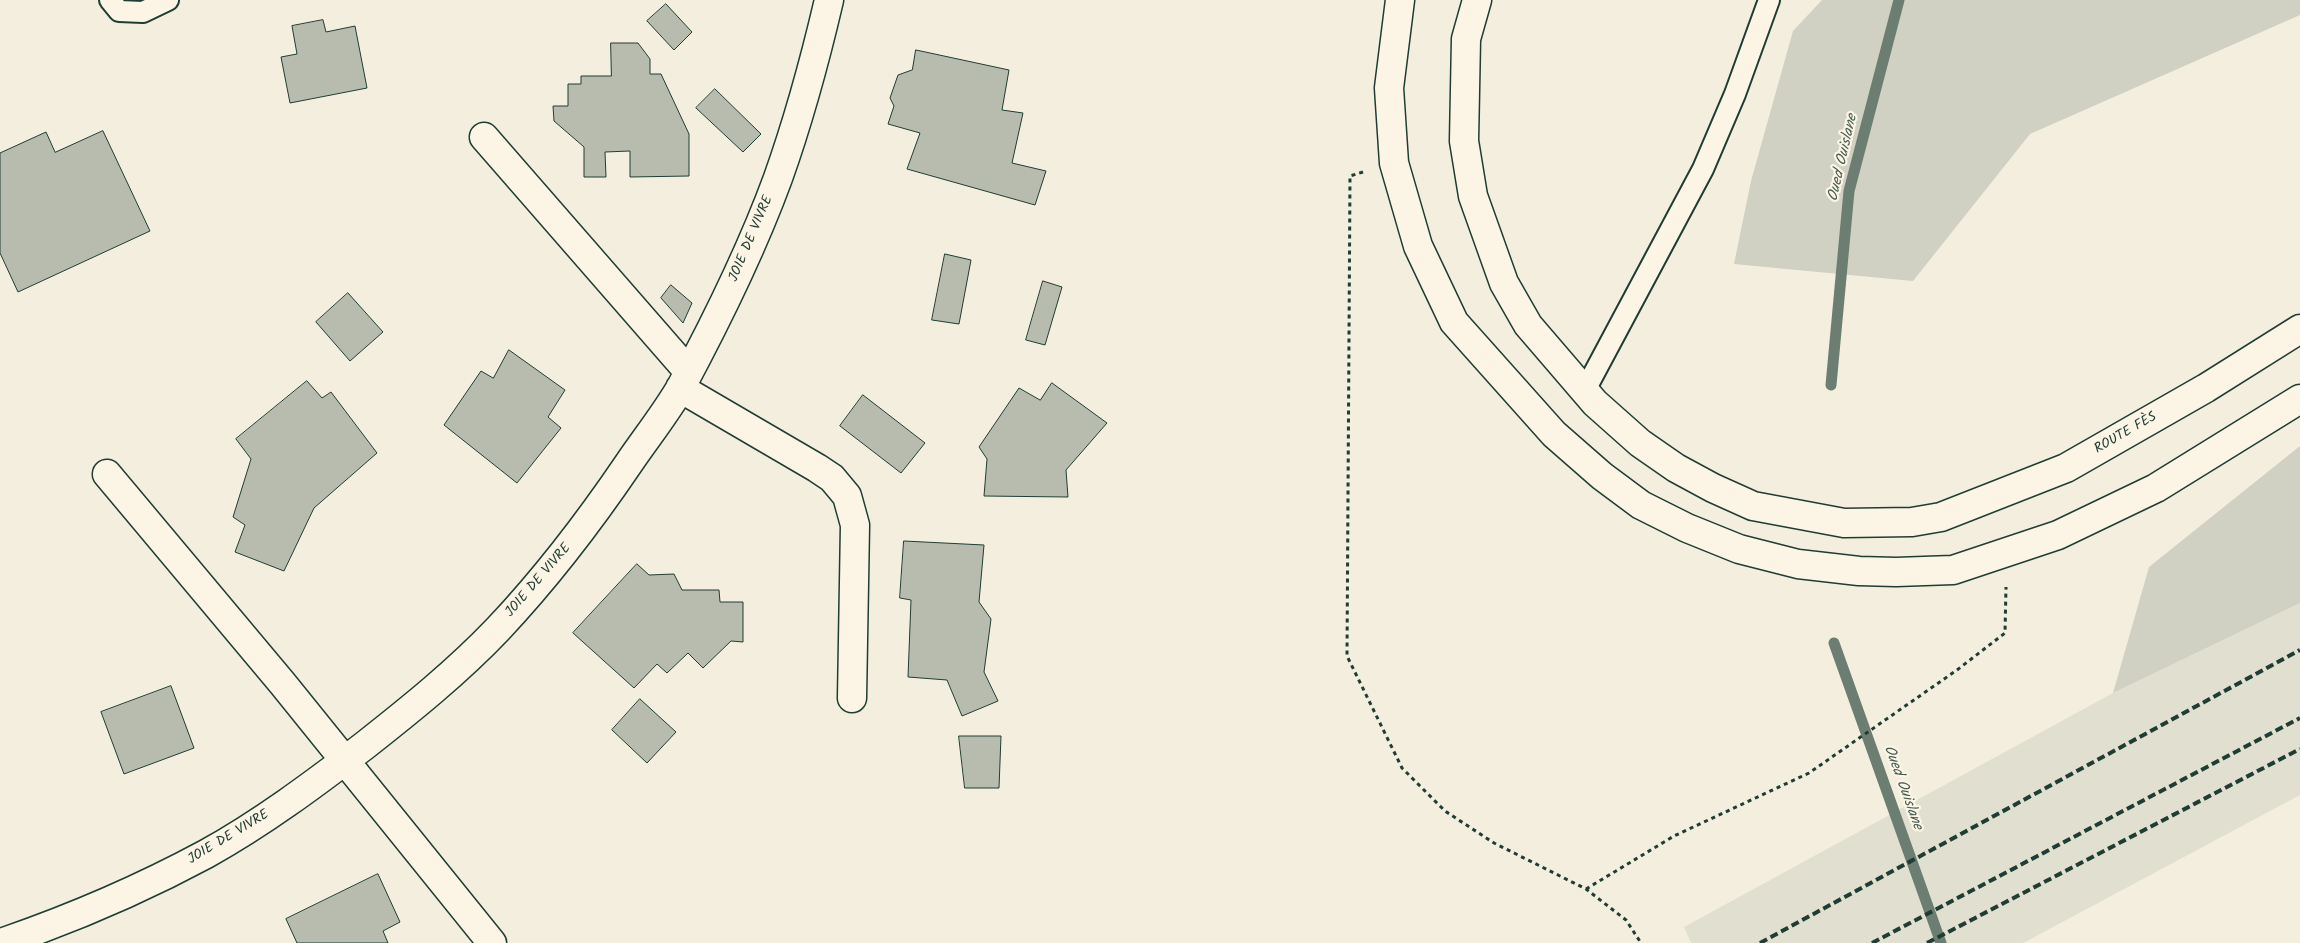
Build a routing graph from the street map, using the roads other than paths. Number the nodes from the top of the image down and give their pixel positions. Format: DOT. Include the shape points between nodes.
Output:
graph roads {
  1 [pos="110,0"];
  2 [pos="168,0"];
  3 [pos="829,0"];
  4 [pos="1400,0"];
  5 [pos="1477,0"];
  6 [pos="1770,0"];
  7 [pos="484,138"];
  8 [pos="2300,329"];
  9 [pos="684,380"];
  10 [pos="1584,392"];
  11 [pos="2300,399"];
  12 [pos="107,474"];
  13 [pos="852,698"];
  14 [pos="344,761"];
  15 [pos="1,943"];
  16 [pos="492,943"];
  1 -- 2 [label="lane" via="120,12 143,12"];
  3 -- 9 [label="street, JOIE DE VIVRE" via="800,112 778,180 734,282"];
  4 -- 11 [label="street" via="1389,88 1394,163 1418,246 1454,322 1554,434 1641,505 1688,528 1740,549 1798,564 1859,571 1953,570 2058,535 2156,488"];
  5 -- 10 [label="street, ROUTE FÈS" via="1466,39 1464,141 1473,196 1504,284 1528,325"];
  6 -- 10 [label="lane" via="1735,94 1702,169"];
  7 -- 9 [label="street"];
  8 -- 10 [label="street, ROUTE FÈS" via="2206,388 2066,468 1941,517 1912,522 1844,523 1752,506 1676,468 1640,443"];
  9 -- 13 [label="street" via="832,478 847,496 855,525"];
  9 -- 14 [label="street, JOIE DE VIVRE" via="591,520 547,574 456,671"];
  12 -- 14 [label="street"];
  14 -- 15 [label="street, JOIE DE VIVRE" via="280,807 208,852 106,903"];
  14 -- 16 [label="street"];
}
